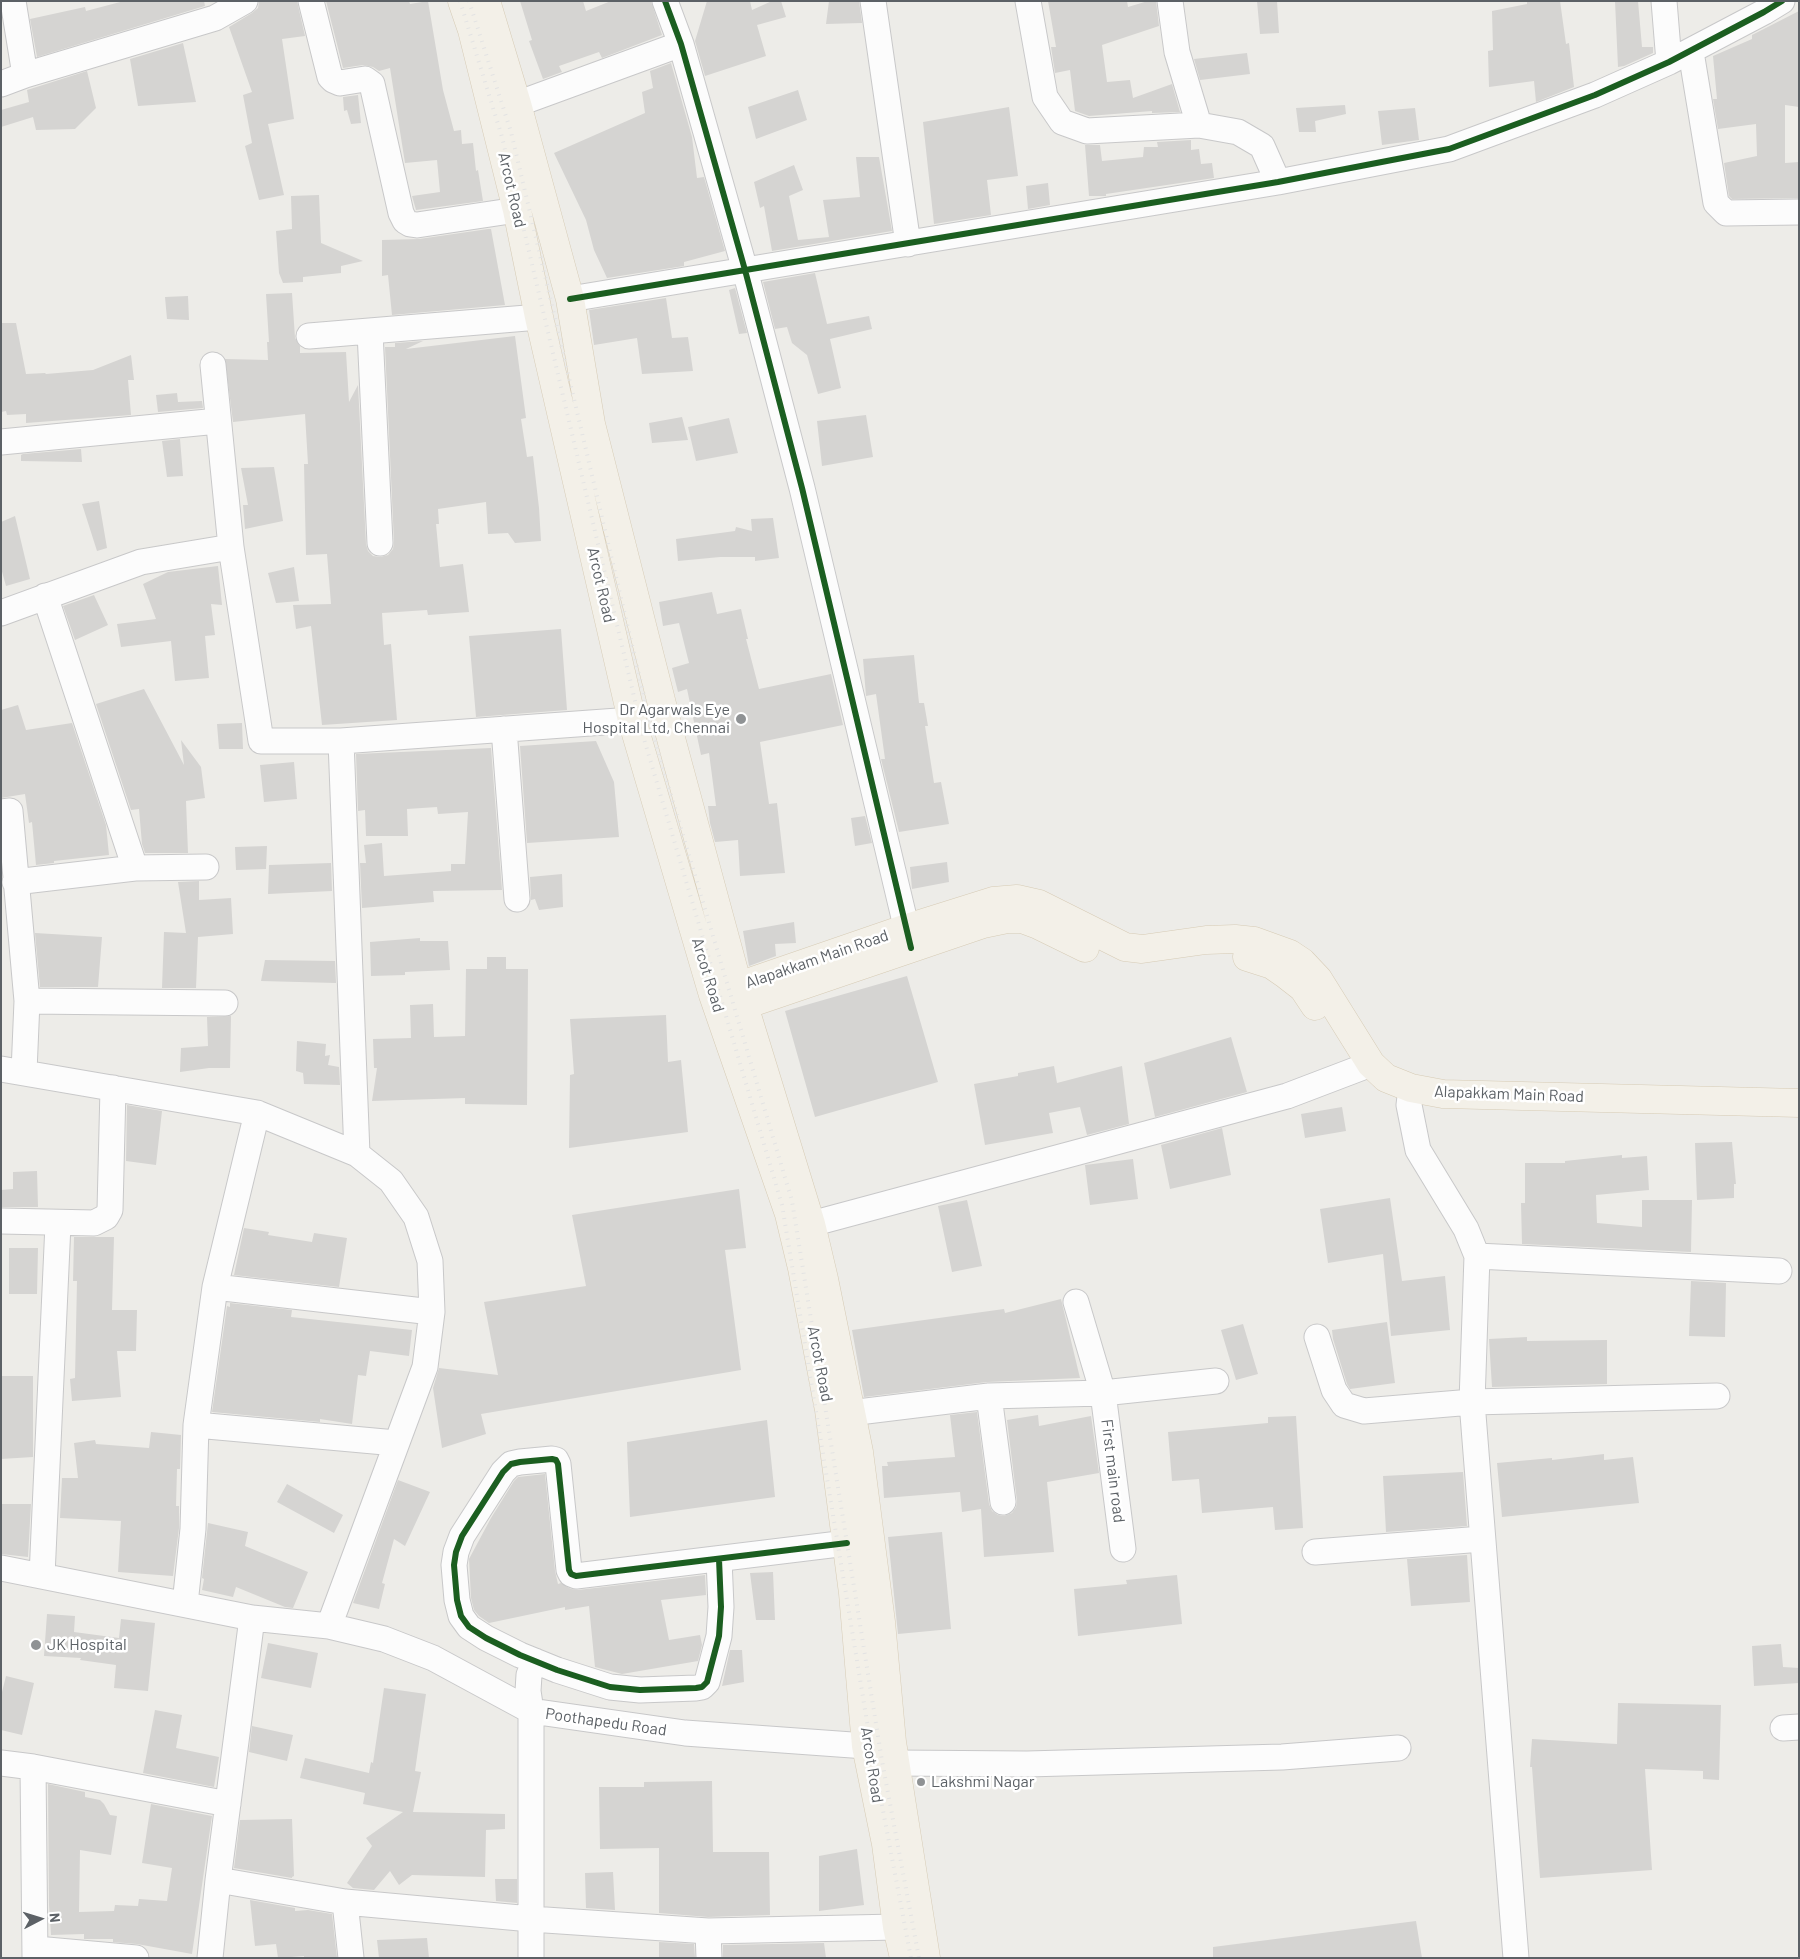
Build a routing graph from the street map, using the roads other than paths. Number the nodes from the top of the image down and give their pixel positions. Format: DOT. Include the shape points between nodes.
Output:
graph roads {
  1 [pos="13,1"];
  2 [pos="245,1"];
  3 [pos="311,1"];
  4 [pos="462,1"];
  5 [pos="486,1"];
  6 [pos="873,1"];
  7 [pos="1028,1"];
  8 [pos="1170,1"];
  9 [pos="1664,1"];
  10 [pos="1782,1"];
  11 [pos="669,2"];
  12 [pos="681,44"];
  13 [pos="1691,52"];
  14 [pos="1669,62"];
  15 [pos="25,75"];
  16 [pos="1,84"];
  17 [pos="517,104"];
  18 [pos="1199,125"];
  19 [pos="1278,182"];
  20 [pos="517,210"];
  21 [pos="1799,212"];
  22 [pos="908,244"];
  23 [pos="746,270"];
  24 [pos="570,299"];
  25 [pos="540,317"];
  26 [pos="370,332"];
  27 [pos="308,336"];
  28 [pos="213,365"];
  29 [pos="218,421"];
  30 [pos="1,442"];
  31 [pos="380,542"];
  32 [pos="231,547"];
  33 [pos="45,596"];
  34 [pos="1,614"];
  35 [pos="632,720"];
  36 [pos="504,729"];
  37 [pos="341,741"];
  38 [pos="1,812"];
  39 [pos="206,867"];
  40 [pos="135,868"];
  41 [pos="15,882"];
  42 [pos="517,899"];
  43 [pos="909,938"];
  44 [pos="729,1000"];
  45 [pos="26,1001"];
  46 [pos="226,1003"];
  47 [pos="1363,1067"];
  48 [pos="12,1070"];
  49 [pos="113,1088"];
  50 [pos="1410,1096"];
  51 [pos="1799,1103"];
  52 [pos="257,1113"];
  53 [pos="1799,1118"];
  54 [pos="357,1154"];
  55 [pos="1,1221"];
  56 [pos="58,1224"];
  57 [pos="811,1224"];
  58 [pos="1477,1256"];
  59 [pos="1779,1271"];
  60 [pos="215,1287"];
  61 [pos="1076,1302"];
  62 [pos="432,1312"];
  63 [pos="1317,1337"];
  64 [pos="1216,1381"];
  65 [pos="1103,1393"];
  66 [pos="989,1396"];
  67 [pos="1717,1396"];
  68 [pos="1472,1402"];
  69 [pos="850,1413"];
  70 [pos="196,1425"];
  71 [pos="396,1443"];
  72 [pos="1003,1502"];
  73 [pos="1482,1539"];
  74 [pos="847,1543"];
  75 [pos="1123,1549"];
  76 [pos="1315,1552"];
  77 [pos="719,1559"];
  78 [pos="1,1568"];
  79 [pos="42,1576"];
  80 [pos="184,1604"];
  81 [pos="252,1618"];
  82 [pos="329,1626"];
  83 [pos="535,1661"];
  84 [pos="531,1711"];
  85 [pos="866,1746"];
  86 [pos="1398,1748"];
  87 [pos="1,1763"];
  88 [pos="895,1763"];
  89 [pos="32,1767"];
  90 [pos="228,1804"];
  91 [pos="218,1880"];
  92 [pos="345,1902"];
  93 [pos="531,1919"];
  94 [pos="897,1927"];
  95 [pos="708,1931"];
  96 [pos="36,1953"];
  97 [pos="136,1958"];
  98 [pos="210,1958"];
  99 [pos="351,1958"];
  100 [pos="531,1958"];
  101 [pos="709,1958"];
  102 [pos="904,1958"];
  103 [pos="926,1958"];
  104 [pos="1516,1958"];
  1 -- 15 [label="street"];
  2 -- 15 [label="street" via="215,18"];
  3 -- 20 [label="street" via="330,77 340,83 365,79 372,84 405,221 417,225"];
  4 -- 20 [label="main road, Arcot Road"];
  5 -- 17 [label="main road, Arcot Road"];
  6 -- 22 [label="street"];
  7 -- 18 [label="street" via="1045,97 1062,122 1087,131"];
  8 -- 18 [label="street" via="1177,52"];
  9 -- 14 [label="street"];
  10 -- 13 [label="street"];
  11 -- 12 [label="street"];
  12 -- 17 [label="street"];
  12 -- 23 [label="street"];
  13 -- 14 [label="street"];
  13 -- 21 [label="street" via="1716,203 1726,213"];
  14 -- 19 [label="street" via="1595,95 1450,149"];
  15 -- 16 [label="street"];
  17 -- 24 [label="main road, Arcot Road"];
  18 -- 19 [label="street" via="1238,132 1256,141 1262,146"];
  19 -- 22 [label="street"];
  20 -- 25 [label="main road, Arcot Road"];
  22 -- 23 [label="street"];
  23 -- 24 [label="street"];
  23 -- 43 [label="street" via="802,488"];
  24 -- 44 [label="main road, Arcot Road" via="591,424 666,720"];
  25 -- 26 [label="street"];
  25 -- 35 [label="main road, Arcot Road"];
  26 -- 27 [label="street"];
  26 -- 31 [label="street"];
  28 -- 29 [label="street"];
  29 -- 30 [label="street"];
  29 -- 32 [label="street"];
  32 -- 33 [label="street" via="141,562"];
  32 -- 37 [label="street" via="261,741"];
  33 -- 34 [label="street"];
  33 -- 40 [label="street"];
  35 -- 36 [label="street"];
  35 -- 44 [label="main road, Arcot Road"];
  36 -- 37 [label="street"];
  36 -- 42 [label="street"];
  37 -- 54 [label="street"];
  38 -- 41 [label="street" via="10,811"];
  39 -- 40 [label="street"];
  40 -- 41 [label="street"];
  41 -- 45 [label="street"];
  43 -- 44 [label="main road, Alapakkam Main Road"];
  43 -- 47 [label="main road, Alapakkam Main Road" via="993,901 1017,899 1039,904 1124,947 1142,949 1206,940 1254,941 1290,954 1306,966 1326,991"];
  44 -- 57 [label="main road, Arcot Road"];
  44 -- 74 [label="main road, Arcot Road" via="796,1241 829,1410"];
  45 -- 46 [label="street"];
  45 -- 48 [label="street"];
  47 -- 50 [label="main road, Alapakkam Main Road" via="1386,1078"];
  47 -- 57 [label="street" via="1287,1096"];
  48 -- 49 [label="street"];
  49 -- 52 [label="street"];
  49 -- 56 [label="street" via="110,1210 106,1217 94,1224"];
  50 -- 51 [label="main road, Alapakkam Main Road" via="1443,1094"];
  50 -- 53 [label="main road, Alapakkam Main Road" via="1443,1112"];
  50 -- 58 [label="street" via="1418,1150 1466,1229"];
  52 -- 54 [label="street"];
  52 -- 60 [label="street"];
  54 -- 62 [label="street" via="392,1181 416,1217 430,1261"];
  55 -- 56 [label="street"];
  56 -- 79 [label="street"];
  57 -- 69 [label="main road, Arcot Road"];
  58 -- 59 [label="street"];
  58 -- 68 [label="street"];
  60 -- 62 [label="street"];
  60 -- 70 [label="street"];
  61 -- 65 [label="street, First main road"];
  62 -- 71 [label="street" via="425,1367"];
  63 -- 68 [label="street" via="1334,1390 1344,1405 1364,1411"];
  64 -- 65 [label="street"];
  65 -- 66 [label="street"];
  65 -- 75 [label="street, First main road"];
  66 -- 69 [label="street"];
  66 -- 72 [label="street"];
  67 -- 68 [label="street"];
  68 -- 73 [label="street"];
  69 -- 88 [label="main road, Arcot Road" via="881,1622"];
  70 -- 71 [label="street"];
  70 -- 80 [label="street" via="193,1529"];
  71 -- 82 [label="street"];
  73 -- 76 [label="street"];
  73 -- 104 [label="street"];
  74 -- 77 [label="street"];
  74 -- 85 [label="main road, Arcot Road"];
  77 -- 83 [label="street" via="719,1636 707,1682 702,1687 640,1690 610,1687"];
  77 -- 83 [label="street" via="580,1576 571,1574 556,1460 511,1464 462,1536 454,1565 457,1600 461,1616 469,1627"];
  78 -- 79 [label="street"];
  79 -- 80 [label="street"];
  80 -- 81 [label="street"];
  81 -- 82 [label="street"];
  81 -- 90 [label="street"];
  82 -- 84 [label="street" via="384,1638 433,1658"];
  83 -- 84 [label="street" via="529,1674"];
  84 -- 85 [label="street, Poothapedu Road" via="686,1733"];
  84 -- 93 [label="street, Poothapedu Road"];
  85 -- 94 [label="main road, Arcot Road" via="886,1844"];
  86 -- 88 [label="street" via="1272,1757 1027,1764"];
  87 -- 89 [label="street"];
  88 -- 103 [label="main road, Arcot Road"];
  89 -- 90 [label="street"];
  89 -- 96 [label="street"];
  90 -- 91 [label="street"];
  91 -- 92 [label="street"];
  91 -- 98 [label="street"];
  92 -- 93 [label="street"];
  92 -- 99 [label="street"];
  93 -- 95 [label="street"];
  93 -- 100 [label="street, Poothapedu Road"];
  94 -- 95 [label="street"];
  94 -- 102 [label="main road, Arcot Road"];
  95 -- 101 [label="street"];
  96 -- 97 [label="street"];
}
